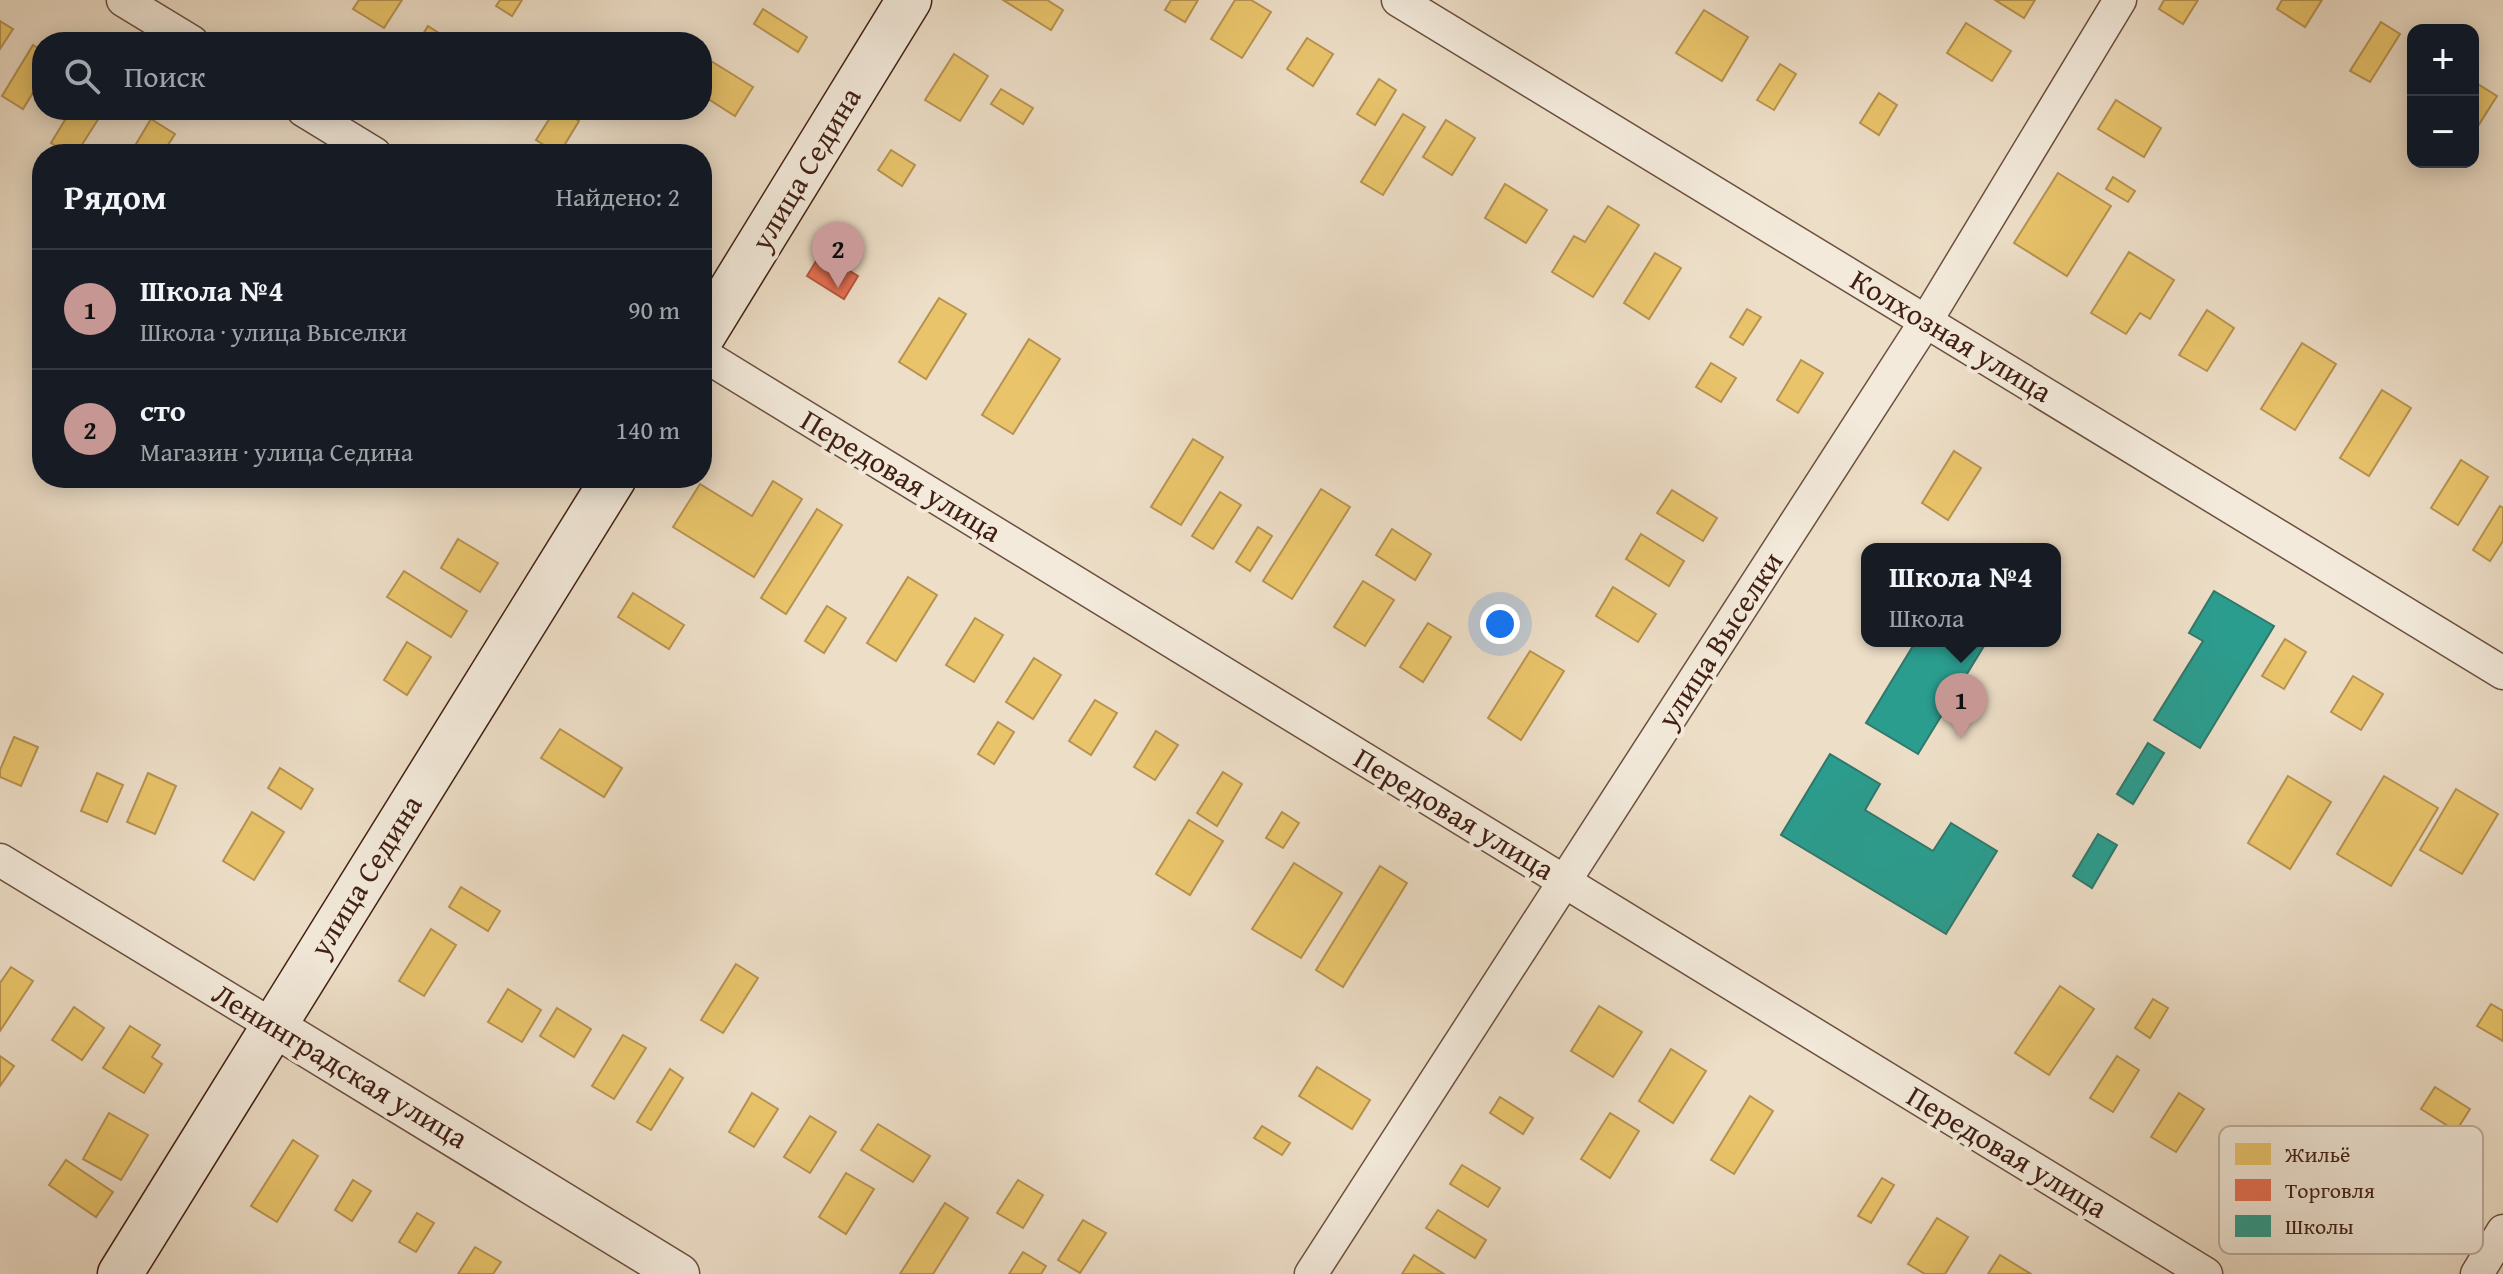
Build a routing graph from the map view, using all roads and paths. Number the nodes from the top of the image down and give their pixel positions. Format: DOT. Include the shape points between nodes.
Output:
graph roads {
  1 [pos="123,0"];
  2 [pos="909,0"];
  3 [pos="1398,0"];
  4 [pos="2120,0"];
  5 [pos="176,32"];
  6 [pos="319,120"];
  7 [pos="359,144"];
  8 [pos="712,321"];
  9 [pos="1926,321"];
  10 [pos="712,360"];
  11 [pos="608,488"];
  12 [pos="2503,673"];
  13 [pos="0,860"];
  14 [pos="1564,882"];
  15 [pos="275,1027"];
  16 [pos="2503,1231"];
  17 [pos="120,1274"];
  18 [pos="679,1274"];
  19 [pos="1311,1274"];
  20 [pos="2206,1274"];
  21 [pos="2477,1274"];
  1 -- 5 [label="street"];
  2 -- 8 [label="main road, улица Седина"];
  3 -- 9 [label="street, Колхозная улица"];
  4 -- 9 [label="street, улица Выселки"];
  6 -- 7 [label="street"];
  9 -- 12 [label="street, Колхозная улица"];
  9 -- 14 [label="street, улица Выселки"];
  10 -- 14 [label="street, Передовая улица"];
  11 -- 15 [label="main road, улица Седина"];
  13 -- 15 [label="street, Ленинградская улица"];
  14 -- 19 [label="street, улица Выселки"];
  14 -- 20 [label="street, Передовая улица"];
  15 -- 17 [label="main road, улица Седина"];
  15 -- 18 [label="street, Ленинградская улица"];
  16 -- 21 [label="street"];
}
